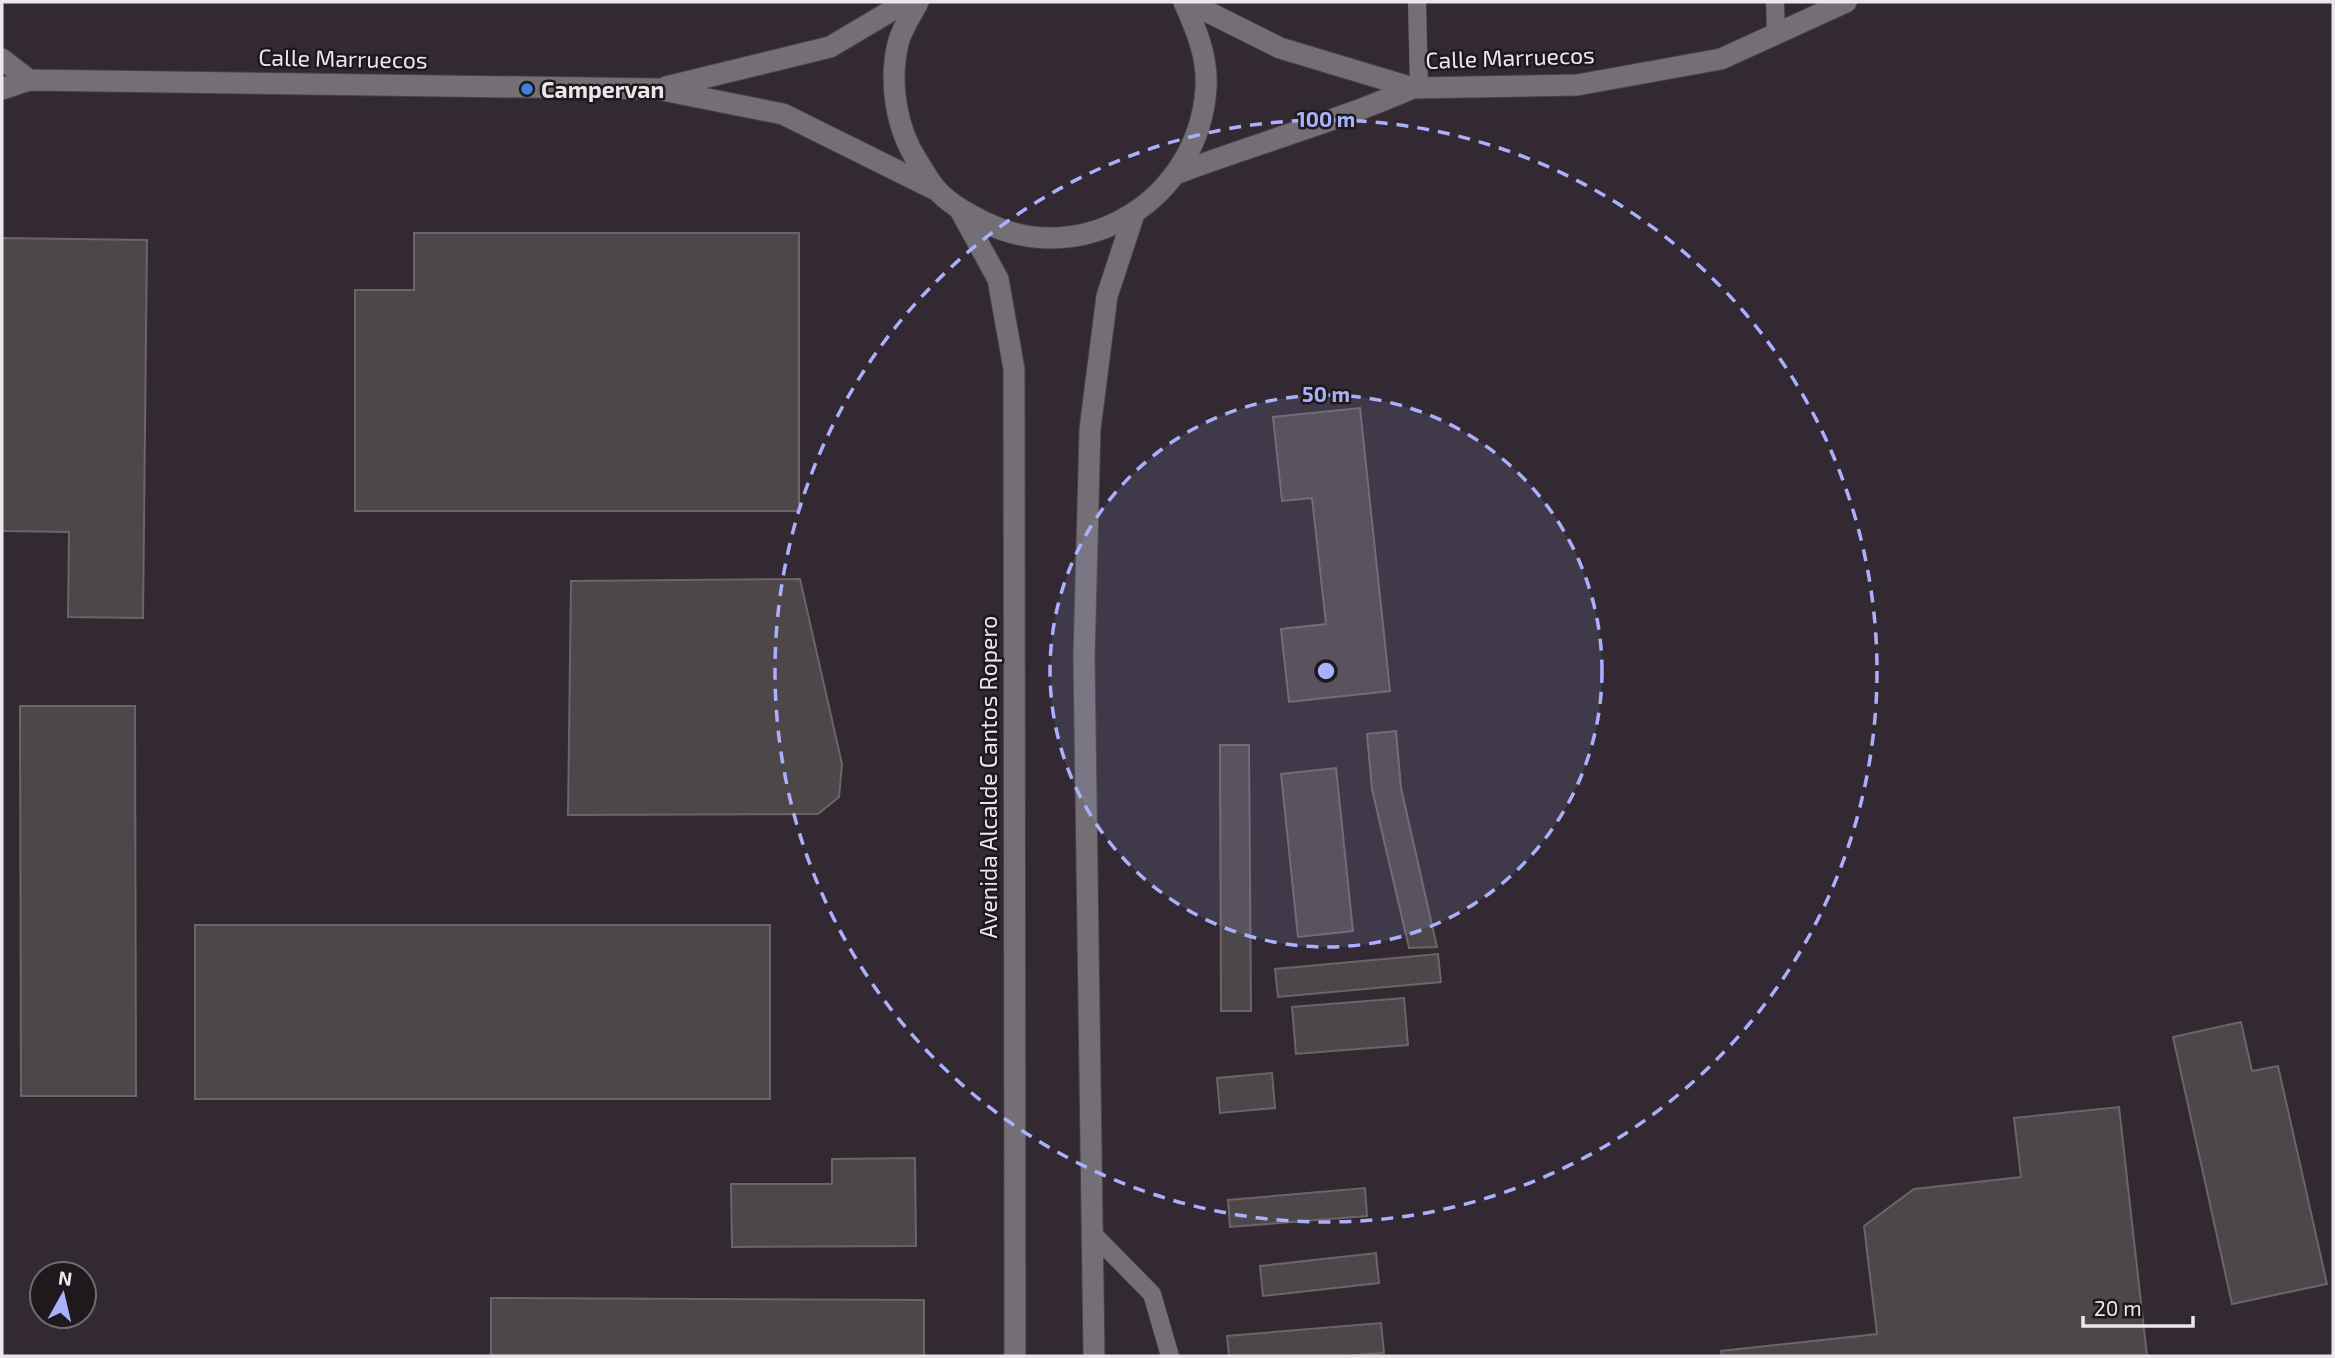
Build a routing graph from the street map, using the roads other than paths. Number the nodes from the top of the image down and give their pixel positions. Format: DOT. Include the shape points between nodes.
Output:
graph roads {
  1 [pos="906,2"];
  2 [pos="918,2"];
  3 [pos="1186,2"];
  4 [pos="1417,2"];
  5 [pos="1775,2"];
  6 [pos="1846,2"];
  7 [pos="1776,34"];
  8 [pos="2,59"];
  9 [pos="29,80"];
  10 [pos="1416,88"];
  11 [pos="2,89"];
  12 [pos="657,89"];
  13 [pos="1178,173"];
  14 [pos="936,190"];
  15 [pos="960,209"];
  16 [pos="1133,214"];
  17 [pos="1094,1235"];
  18 [pos="1015,1356"];
  19 [pos="1094,1356"];
  20 [pos="1170,1356"];
  1 -- 12 [label="main road, Calle Marruecos" via="830,47"];
  2 -- 14 [label="main road" via="899,40 894,93 907,145"];
  3 -- 10 [label="main road, Calle Marruecos" via="1280,48"];
  3 -- 13 [label="main road" via="1201,41 1207,87 1199,132"];
  4 -- 10 [label="lane"];
  5 -- 7 [label="lane"];
  6 -- 7 [label="main road, Calle Marruecos"];
  7 -- 10 [label="main road, Calle Marruecos" via="1721,59 1577,85"];
  8 -- 9 [label="main road"];
  9 -- 11 [label="main road, Calle Marruecos"];
  9 -- 12 [label="main road, Calle Marruecos"];
  10 -- 13 [label="main road, Calle Marruecos"];
  12 -- 14 [label="main road, Calle Marruecos" via="783,114"];
  13 -- 16 [label="main road" via="1158,196"];
  14 -- 15 [label="main road"];
  15 -- 16 [label="main road" via="1001,230 1046,238 1092,233"];
  15 -- 18 [label="main road, Avenida Alcalde Cantos Ropero" via="999,279 1014,369"];
  16 -- 17 [label="main road" via="1107,296 1090,429 1084,657"];
  17 -- 19 [label="main road"];
  17 -- 20 [label="lane" via="1153,1294"];
}
